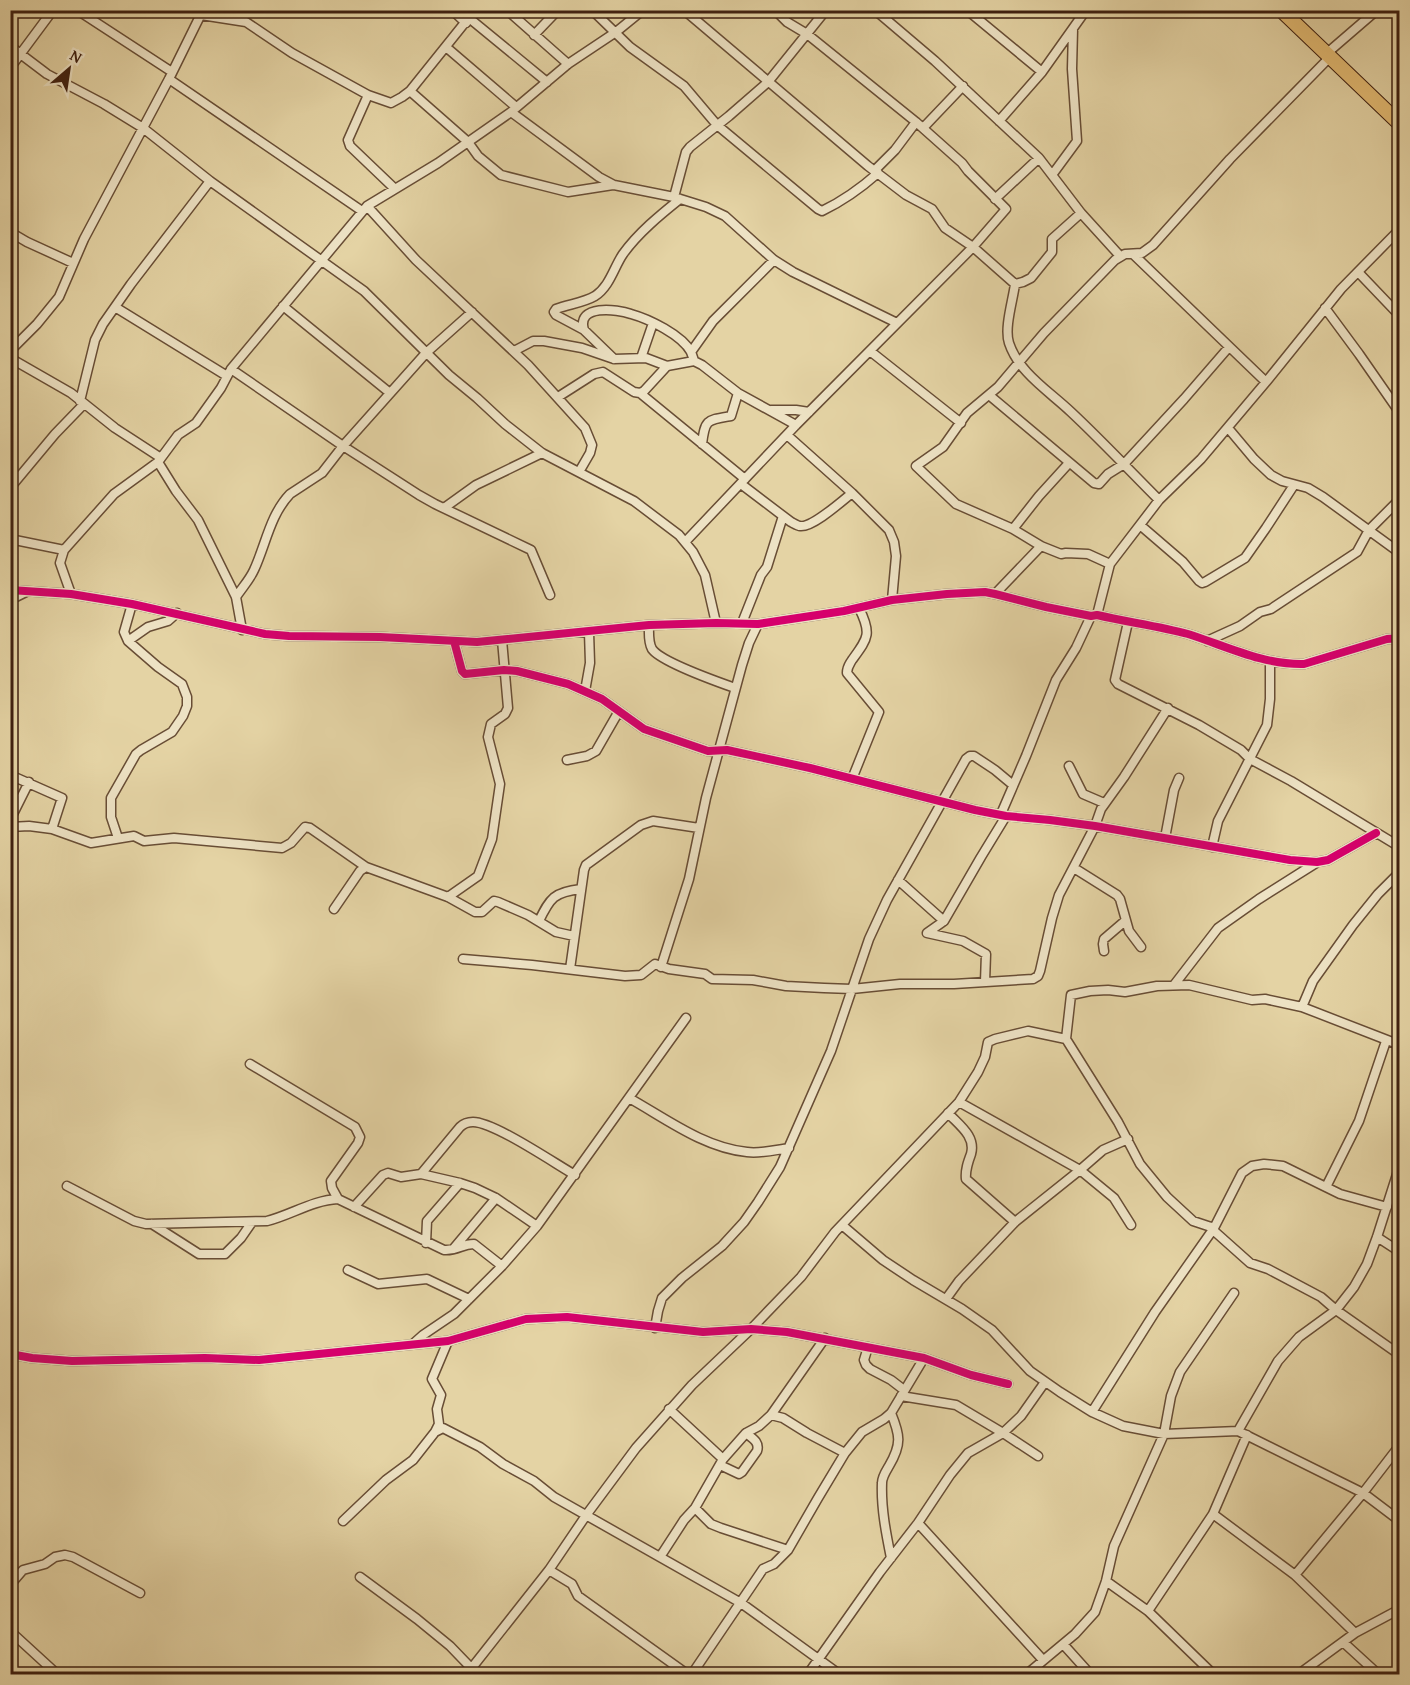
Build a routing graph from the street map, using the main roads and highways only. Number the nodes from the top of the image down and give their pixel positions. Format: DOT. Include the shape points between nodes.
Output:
graph roads {
  1 [pos="1281,10"];
  2 [pos="1400,124"];
  1 -- 2 [label="main road"];
}
